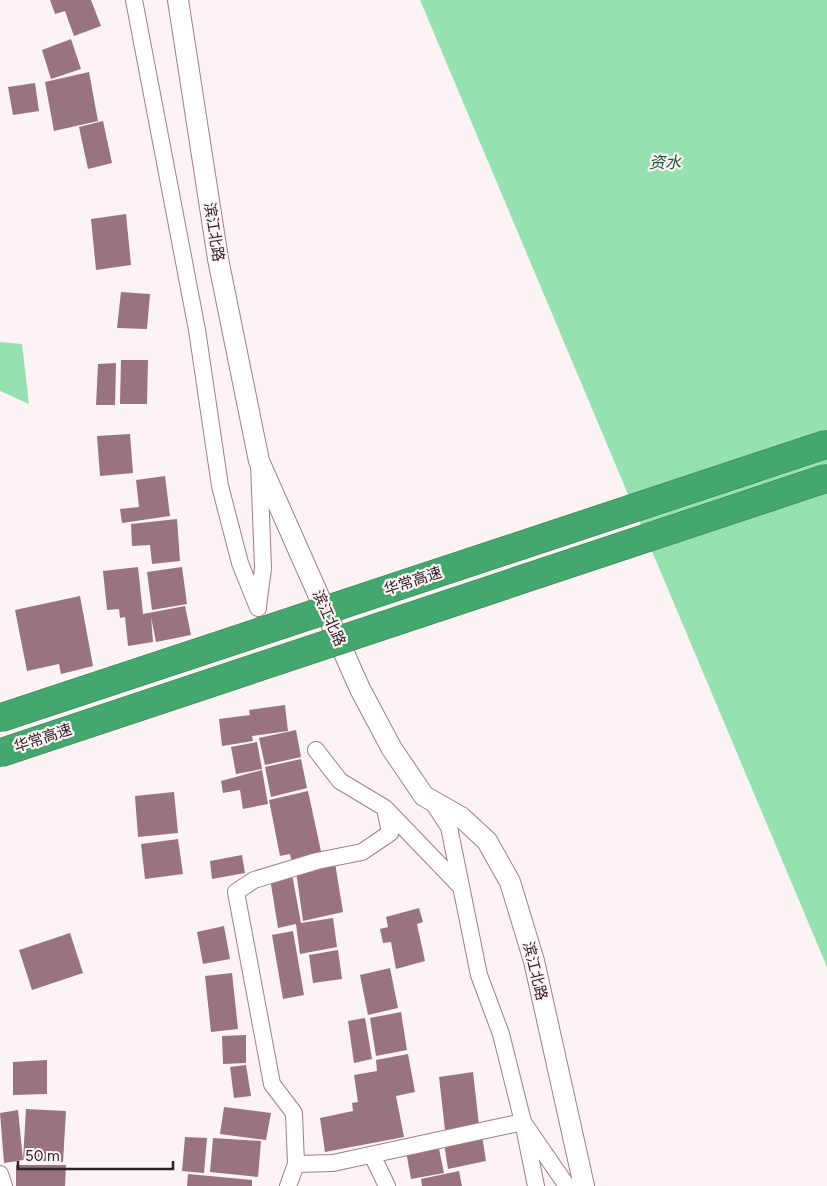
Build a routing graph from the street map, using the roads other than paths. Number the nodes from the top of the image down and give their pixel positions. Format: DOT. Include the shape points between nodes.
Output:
graph roads {
  1 [pos="134,0"];
  2 [pos="178,0"];
  3 [pos="827,444"];
  4 [pos="259,461"];
  5 [pos="827,478"];
  6 [pos="0,718"];
  7 [pos="316,750"];
  8 [pos="0,753"];
  9 [pos="432,801"];
  10 [pos="385,808"];
  11 [pos="461,888"];
  12 [pos="523,1122"];
  13 [pos="372,1155"];
  14 [pos="296,1164"];
  15 [pos="0,1174"];
  16 [pos="0,1182"];
  17 [pos="3,1186"];
  18 [pos="288,1186"];
  19 [pos="388,1186"];
  20 [pos="536,1186"];
  21 [pos="567,1186"];
  22 [pos="584,1186"];
  1 -- 4 [label="street" via="197,330 220,486 240,563 258,608 264,568"];
  2 -- 4 [label="street, 滨江北路" via="218,259"];
  3 -- 6 [label="highway, 华常高速, bridge"];
  4 -- 9 [label="street, 滨江北路" via="360,689 392,749 424,796"];
  5 -- 8 [label="highway, 华常高速, bridge"];
  7 -- 10 [label="street" via="340,780"];
  9 -- 11 [label="street" via="449,827"];
  9 -- 22 [label="street, 滨江北路" via="461,817 487,841 510,882 534,961"];
  10 -- 11 [label="street"];
  10 -- 14 [label="street" via="390,833 362,852 317,861 254,880 236,892 272,1084 294,1113"];
  11 -- 12 [label="street" via="479,975 501,1034"];
  12 -- 13 [label="street"];
  12 -- 20 [label="street"];
  12 -- 21 [label="street"];
  13 -- 14 [label="street" via="333,1163"];
  13 -- 19 [label="street"];
  14 -- 18 [label="street"];
  15 -- 17 [label="street"];
  16 -- 17 [label="street"];
}
